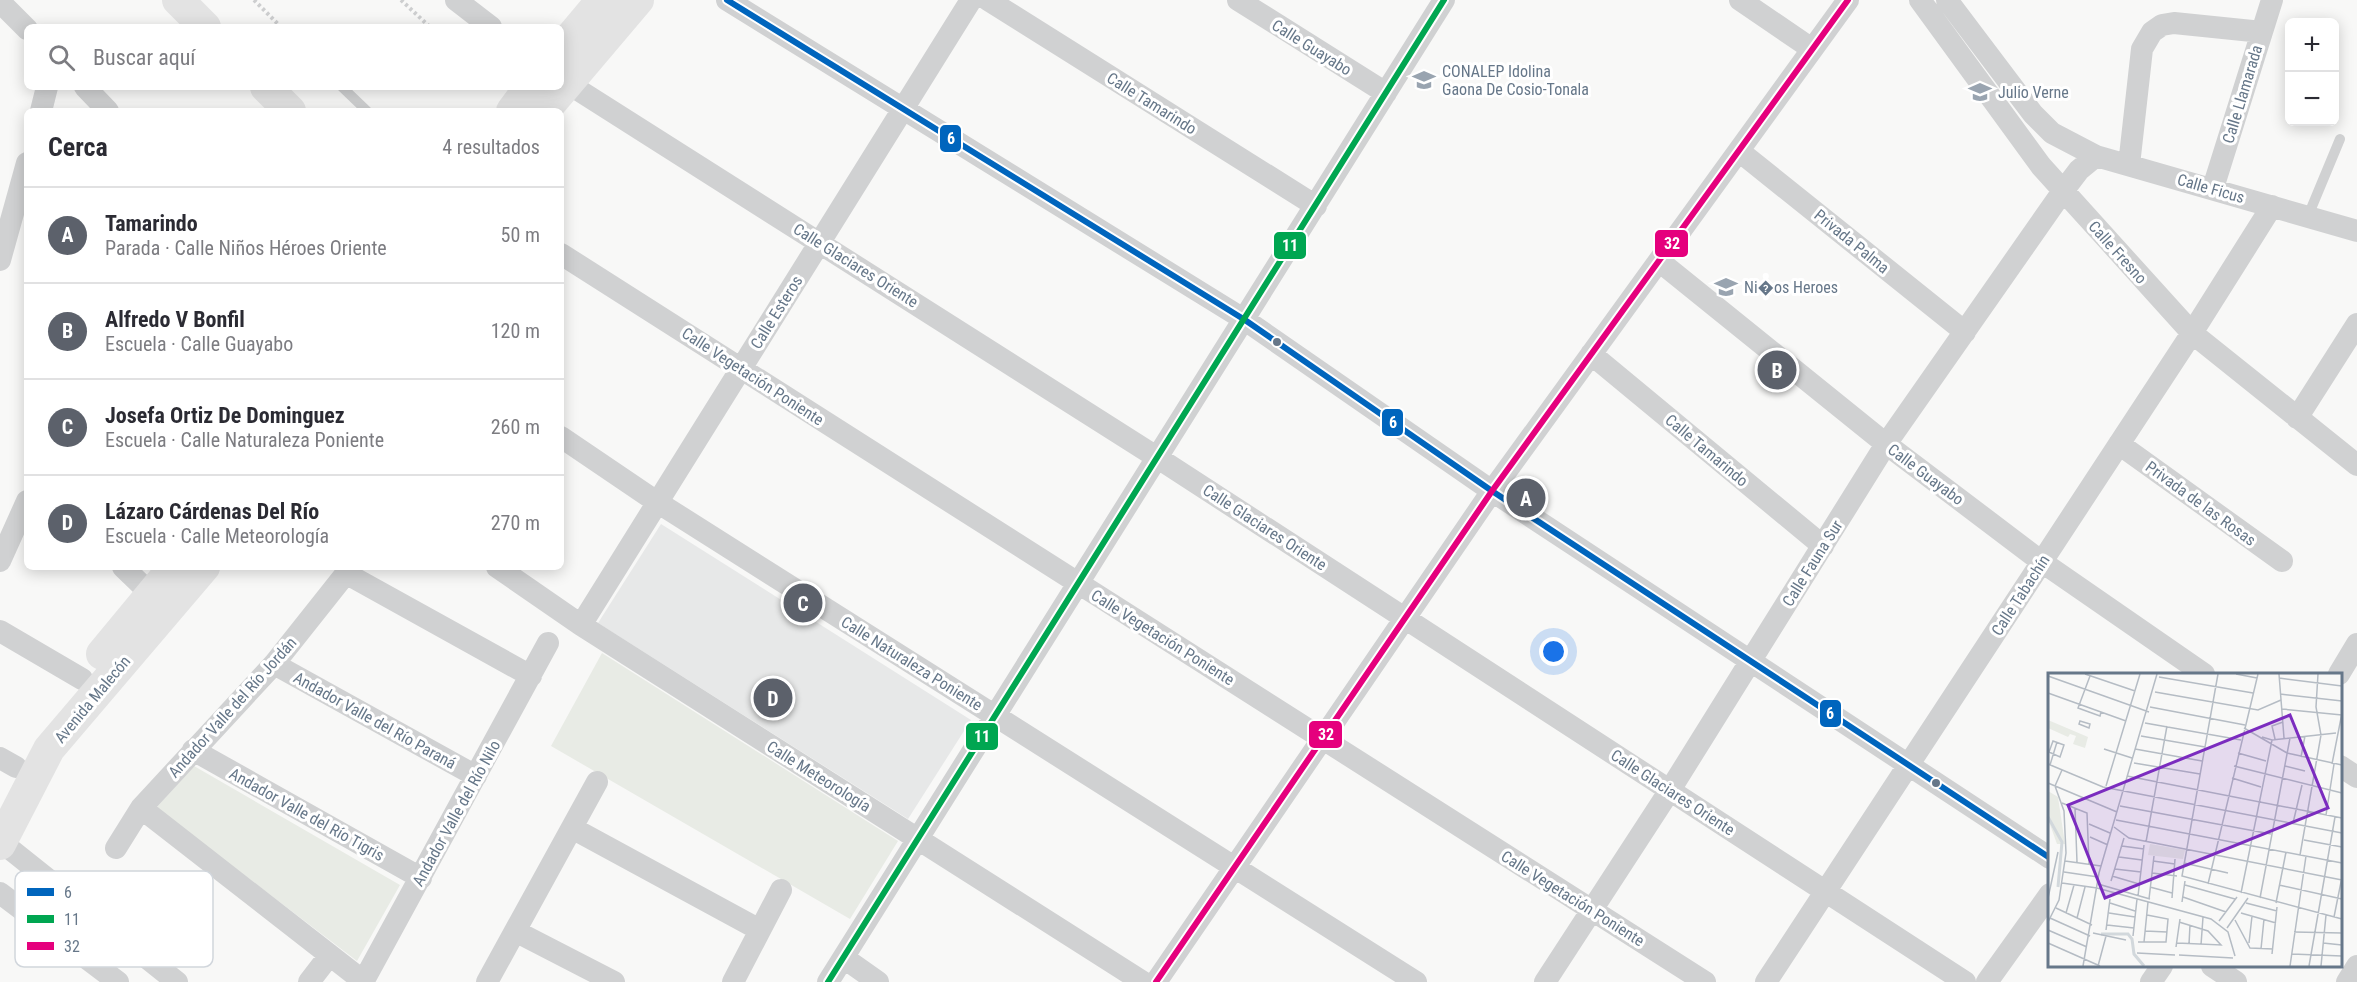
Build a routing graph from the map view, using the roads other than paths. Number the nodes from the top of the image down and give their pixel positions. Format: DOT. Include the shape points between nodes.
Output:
graph roads {
  1 [pos="178,0"];
  2 [pos="456,0"];
  3 [pos="602,0"];
  4 [pos="638,0"];
  5 [pos="727,0"];
  6 [pos="971,0"];
  7 [pos="988,0"];
  8 [pos="1238,0"];
  9 [pos="1444,0"];
  10 [pos="1740,0"];
  11 [pos="1848,0"];
  12 [pos="1920,0"];
  13 [pos="1947,0"];
  14 [pos="2272,0"];
  15 [pos="0,2"];
  16 [pos="203,24"];
  17 [pos="487,24"];
  18 [pos="24,26"];
  19 [pos="2262,32"];
  20 [pos="564,45"];
  21 [pos="1812,49"];
  22 [pos="564,80"];
  23 [pos="46,90"];
  24 [pos="88,90"];
  25 [pos="270,90"];
  26 [pos="345,90"];
  27 [pos="528,90"];
  28 [pos="558,90"];
  29 [pos="1386,93"];
  30 [pos="42,108"];
  31 [pos="105,108"];
  32 [pos="287,108"];
  33 [pos="364,108"];
  34 [pos="514,108"];
  35 [pos="546,108"];
  36 [pos="903,109"];
  37 [pos="2340,139"];
  38 [pos="1739,151"];
  39 [pos="2096,156"];
  40 [pos="2129,165"];
  41 [pos="24,174"];
  42 [pos="2213,188"];
  43 [pos="2063,191"];
  44 [pos="1316,206"];
  45 [pos="2272,206"];
  46 [pos="2308,216"];
  47 [pos="2357,231"];
  48 [pos="819,242"];
  49 [pos="564,256"];
  50 [pos="0,260"];
  51 [pos="1659,261"];
  52 [pos="1245,320"];
  53 [pos="2357,324"];
  54 [pos="1965,332"];
  55 [pos="2192,333"];
  56 [pos="1591,354"];
  57 [pos="741,369"];
  58 [pos="2297,418"];
  59 [pos="564,439"];
  60 [pos="1886,444"];
  61 [pos="2119,444"];
  62 [pos="1158,458"];
  63 [pos="2357,465"];
  64 [pos="1492,491"];
  65 [pos="657,502"];
  66 [pos="24,508"];
  67 [pos="1823,546"];
  68 [pos="0,561"];
  69 [pos="2282,561"];
  70 [pos="2042,562"];
  71 [pos="126,570"];
  72 [pos="171,570"];
  73 [pos="201,570"];
  74 [pos="501,570"];
  75 [pos="349,571"];
  76 [pos="1079,584"];
  77 [pos="151,594"];
  78 [pos="1405,618"];
  79 [pos="581,625"];
  80 [pos="0,631"];
  81 [pos="548,643"];
  82 [pos="2357,644"];
  83 [pos="1751,660"];
  84 [pos="274,664"];
  85 [pos="2201,673"];
  86 [pos="2340,673"];
  87 [pos="531,676"];
  88 [pos="81,679"];
  89 [pos="996,717"];
  90 [pos="1322,739"];
  91 [pos="193,750"];
  92 [pos="8,763"];
  93 [pos="1908,765"];
  94 [pos="2342,767"];
  95 [pos="476,776"];
  96 [pos="2357,777"];
  97 [pos="597,782"];
  98 [pos="1670,790"];
  99 [pos="0,796"];
  100 [pos="141,808"];
  101 [pos="572,828"];
  102 [pos="919,840"];
  103 [pos="0,842"];
  104 [pos="116,848"];
  105 [pos="2048,857"];
  106 [pos="1234,867"];
  107 [pos="37,871"];
  108 [pos="421,878"];
  109 [pos="781,890"];
  110 [pos="1826,891"];
  111 [pos="0,893"];
  112 [pos="2048,895"];
  113 [pos="15,904"];
  114 [pos="1592,910"];
  115 [pos="760,930"];
  116 [pos="515,931"];
  117 [pos="329,956"];
  118 [pos="844,958"];
  119 [pos="2357,966"];
  120 [pos="98,967"];
  121 [pos="158,967"];
  122 [pos="2161,967"];
  123 [pos="2214,967"];
  124 [pos="118,982"];
  125 [pos="177,982"];
  126 [pos="309,982"];
  127 [pos="363,982"];
  128 [pos="488,982"];
  129 [pos="614,982"];
  130 [pos="733,982"];
  131 [pos="828,982"];
  132 [pos="878,982"];
  133 [pos="1143,982"];
  134 [pos="1156,982"];
  135 [pos="1416,982"];
  136 [pos="1545,982"];
  137 [pos="1705,982"];
  138 [pos="1766,982"];
  139 [pos="1965,982"];
  140 [pos="1987,982"];
  141 [pos="2151,982"];
  142 [pos="2236,982"];
  143 [pos="2347,982"];
  1 -- 16 [label="street"];
  2 -- 17 [label="street"];
  3 -- 20 [label="street"];
  4 -- 22 [label="street"];
  5 -- 36 [label="street"];
  6 -- 36 [label="street, Calle Esteros"];
  7 -- 44 [label="street, Calle Tamarindo"];
  8 -- 29 [label="street, Calle Guayabo"];
  9 -- 29 [label="street"];
  10 -- 21 [label="street"];
  11 -- 21 [label="street"];
  12 -- 43 [label="street, Calle Fresno"];
  13 -- 39 [label="street, Calle Ficus" via="2033,114 2052,133"];
  14 -- 19 [label="street, Calle Llamarada"];
  15 -- 18 [label="street"];
  19 -- 40 [label="street" via="2174,23 2152,32 2142,49"];
  19 -- 42 [label="street, Calle Llamarada"];
  21 -- 38 [label="street"];
  22 -- 48 [label="street, Calle Glaciares Oriente"];
  23 -- 30 [label="street"];
  24 -- 31 [label="street"];
  25 -- 32 [label="street"];
  26 -- 33 [label="lane"];
  27 -- 34 [label="street"];
  28 -- 35 [label="street"];
  29 -- 44 [label="street"];
  36 -- 48 [label="street, Calle Esteros"];
  36 -- 52 [label="street"];
  37 -- 46 [label="lane"];
  38 -- 51 [label="street"];
  38 -- 54 [label="street, Privada Palma"];
  39 -- 40 [label="street, Calle Ficus"];
  39 -- 43 [label="street, Calle Fauna Sur"];
  40 -- 42 [label="street, Calle Ficus"];
  41 -- 50 [label="street"];
  42 -- 45 [label="street, Calle Ficus"];
  43 -- 54 [label="street, Calle Fauna Sur"];
  43 -- 55 [label="street, Calle Fresno"];
  44 -- 52 [label="street"];
  45 -- 46 [label="street, Calle Ficus"];
  45 -- 55 [label="street, Calle Tabachín"];
  46 -- 47 [label="street, Calle Ficus"];
  48 -- 57 [label="street, Calle Esteros"];
  48 -- 62 [label="street, Calle Glaciares Oriente"];
  49 -- 57 [label="street, Calle Vegetación Poniente"];
  51 -- 56 [label="street"];
  51 -- 60 [label="street, Calle Guayabo"];
  52 -- 62 [label="street"];
  52 -- 64 [label="street"];
  53 -- 58 [label="street"];
  54 -- 60 [label="street, Calle Fauna Sur"];
  55 -- 58 [label="street, Calle Fresno"];
  55 -- 61 [label="street, Calle Tabachín"];
  56 -- 64 [label="street"];
  56 -- 67 [label="street, Calle Tamarindo"];
  57 -- 65 [label="street, Calle Esteros"];
  57 -- 76 [label="street, Calle Vegetación Poniente"];
  58 -- 63 [label="street, Calle Fresno"];
  59 -- 65 [label="street, Calle Naturaleza Poniente"];
  60 -- 67 [label="street, Calle Fauna Sur"];
  60 -- 70 [label="street, Calle Guayabo"];
  61 -- 69 [label="street, Privada de las Rosas"];
  61 -- 70 [label="street, Calle Tabachín"];
  62 -- 76 [label="street"];
  62 -- 78 [label="street, Calle Glaciares Oriente"];
  64 -- 78 [label="street"];
  64 -- 83 [label="street"];
  65 -- 79 [label="street, Calle Esteros"];
  65 -- 89 [label="street, Calle Naturaleza Poniente"];
  66 -- 68 [label="street"];
  67 -- 83 [label="street, Calle Fauna Sur"];
  70 -- 85 [label="street, Calle Guayabo"];
  70 -- 93 [label="street, Calle Tabachín"];
  71 -- 77 [label="street"];
  72 -- 77 [label="street, Avenida Malecón"];
  73 -- 103 [label="street, Avenida Malecón" via="49,749"];
  74 -- 79 [label="street, Calle Meteorología"];
  75 -- 84 [label="street, Andador Valle del Río Jordán"];
  75 -- 87 [label="street"];
  76 -- 89 [label="street"];
  76 -- 90 [label="street, Calle Vegetación Poniente"];
  77 -- 88 [label="street, Avenida Malecón"];
  78 -- 90 [label="street"];
  78 -- 98 [label="street, Calle Glaciares Oriente"];
  79 -- 102 [label="street, Calle Meteorología"];
  80 -- 88 [label="street"];
  81 -- 87 [label="street, Andador Valle del Río Nilo"];
  82 -- 86 [label="street"];
  83 -- 93 [label="street"];
  83 -- 98 [label="street, Calle Fauna Sur"];
  84 -- 91 [label="street, Andador Valle del Río Jordán"];
  84 -- 95 [label="street, Andador Valle del Río Paraná"];
  87 -- 95 [label="street, Andador Valle del Río Nilo"];
  88 -- 92 [label="street, Avenida Malecón"];
  89 -- 102 [label="street"];
  89 -- 106 [label="street, Calle Naturaleza Poniente"];
  90 -- 106 [label="street"];
  90 -- 114 [label="street, Calle Vegetación Poniente"];
  91 -- 100 [label="street, Andador Valle del Río Jordán"];
  91 -- 108 [label="street, Andador Valle del Río Tigris"];
  92 -- 99 [label="street, Avenida Malecón"];
  93 -- 105 [label="street"];
  93 -- 110 [label="street, Calle Tabachín"];
  94 -- 96 [label="street"];
  95 -- 108 [label="street, Andador Valle del Río Nilo"];
  97 -- 101 [label="street"];
  98 -- 110 [label="street, Calle Glaciares Oriente"];
  98 -- 114 [label="street, Calle Fauna Sur"];
  100 -- 104 [label="street, Andador Valle del Río Jordán"];
  100 -- 117 [label="street"];
  101 -- 115 [label="street"];
  101 -- 116 [label="street"];
  102 -- 118 [label="street"];
  102 -- 133 [label="street, Calle Meteorología"];
  103 -- 107 [label="street"];
  106 -- 134 [label="street"];
  106 -- 135 [label="street, Calle Naturaleza Poniente"];
  108 -- 127 [label="street, Andador Valle del Río Nilo"];
  109 -- 115 [label="street"];
  110 -- 138 [label="street, Calle Tabachín"];
  110 -- 139 [label="street, Calle Glaciares Oriente"];
  111 -- 113 [label="street"];
  112 -- 140 [label="street"];
  114 -- 136 [label="street, Calle Fauna Sur"];
  114 -- 137 [label="street, Calle Vegetación Poniente"];
  115 -- 130 [label="street"];
  116 -- 128 [label="street"];
  116 -- 129 [label="street"];
  117 -- 126 [label="street"];
  117 -- 127 [label="street"];
  118 -- 131 [label="street"];
  118 -- 132 [label="street"];
  119 -- 143 [label="street"];
  120 -- 124 [label="street"];
  121 -- 125 [label="street"];
  122 -- 141 [label="street"];
  123 -- 142 [label="street"];
}
